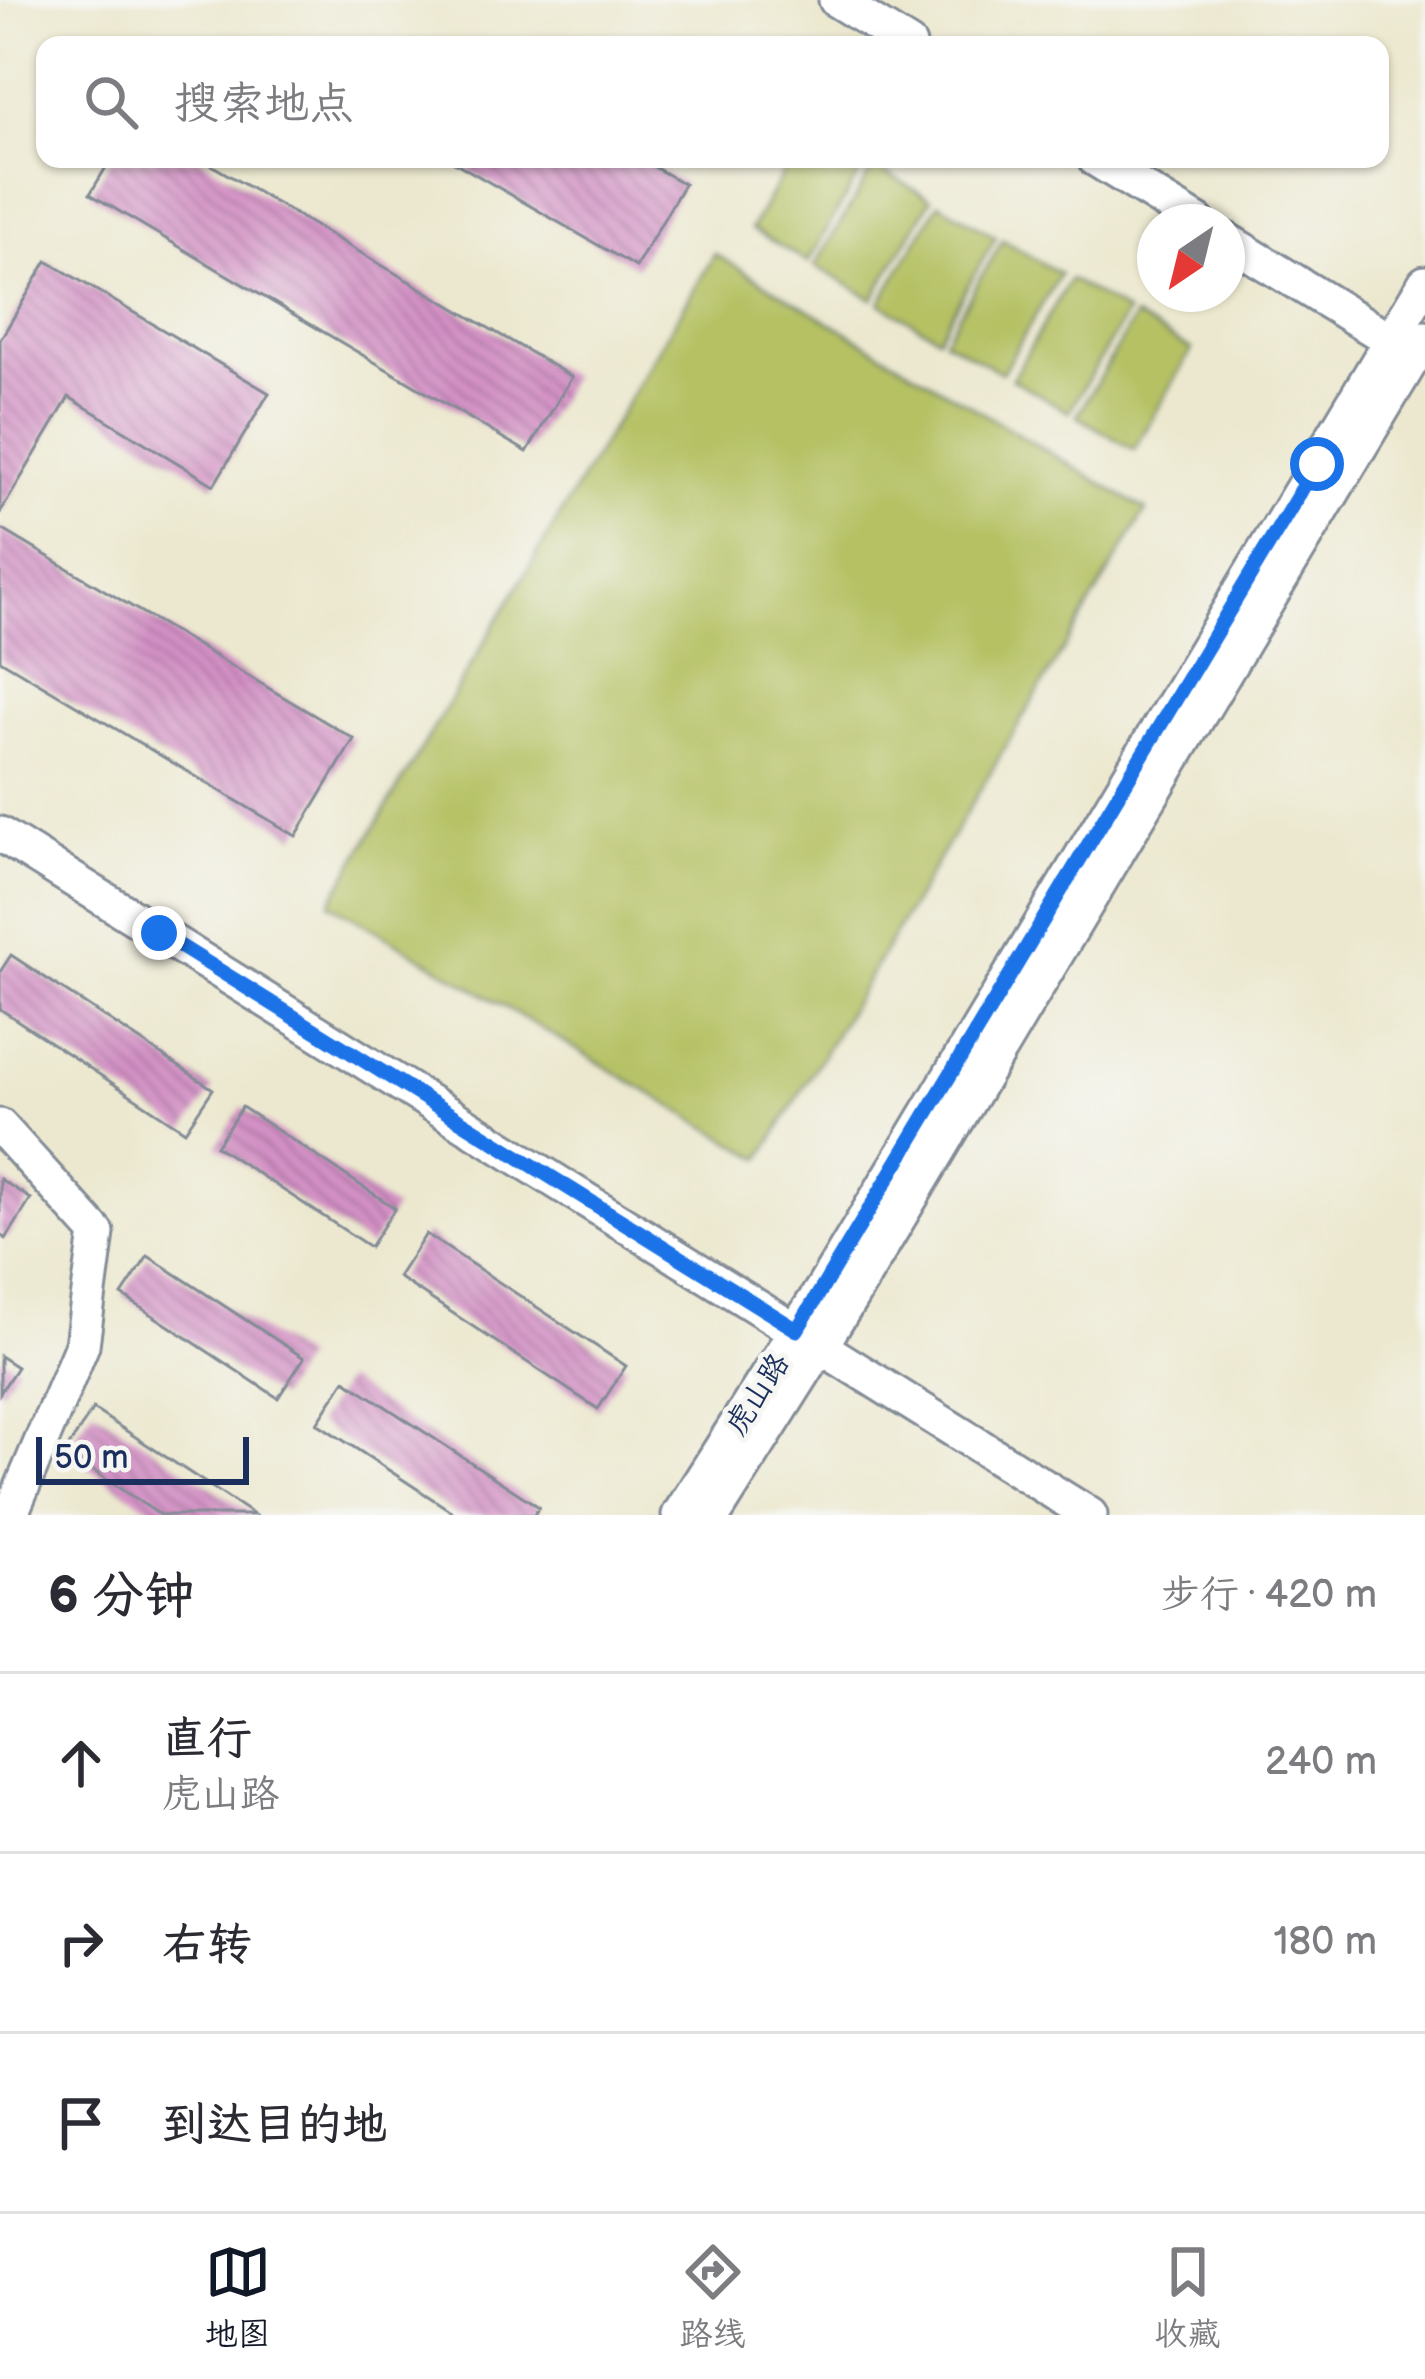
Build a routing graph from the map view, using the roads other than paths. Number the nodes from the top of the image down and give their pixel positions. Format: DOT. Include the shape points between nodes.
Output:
graph roads {
  1 [pos="836,0"];
  2 [pos="894,36"];
  3 [pos="1110,168"];
  4 [pos="1169,204"];
  5 [pos="1245,250"];
  6 [pos="1425,283"];
  7 [pos="1414,349"];
  8 [pos="0,834"];
  9 [pos="0,1126"];
  10 [pos="809,1338"];
  11 [pos="17,1511"];
  12 [pos="679,1515"];
  13 [pos="714,1515"];
  14 [pos="1090,1515"];
  1 -- 2 [label="street"];
  3 -- 4 [label="street"];
  5 -- 7 [label="street"];
  6 -- 7 [label="street, 虎山路"];
  7 -- 10 [label="street, 虎山路"];
  8 -- 10 [label="street"];
  9 -- 11 [label="street" via="97,1233 82,1345"];
  10 -- 12 [label="street, 虎山路"];
  10 -- 13 [label="street, 虎山路"];
  10 -- 14 [label="street"];
}
